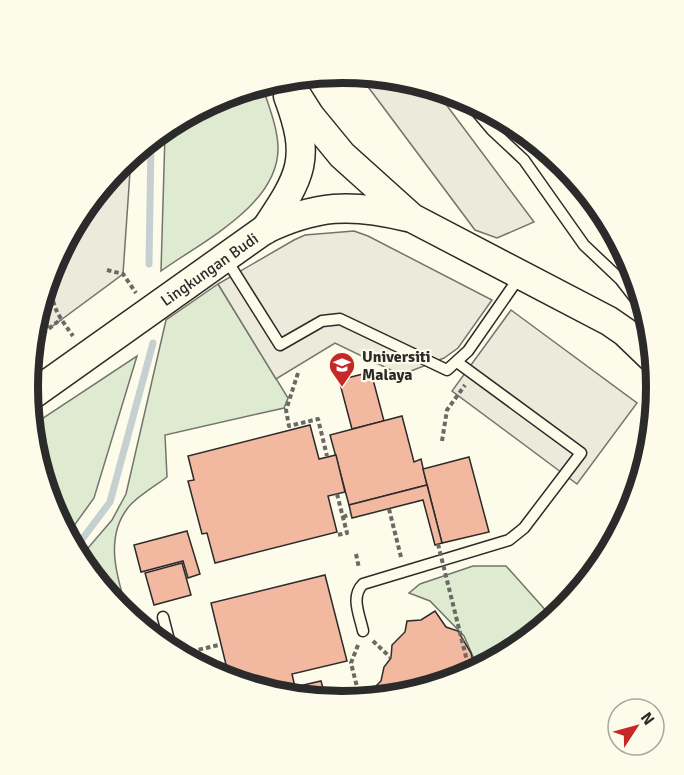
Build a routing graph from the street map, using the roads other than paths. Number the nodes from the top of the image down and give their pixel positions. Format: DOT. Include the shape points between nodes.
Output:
graph roads {
  1 [pos="292,88"];
  2 [pos="286,89"];
  3 [pos="480,116"];
  4 [pos="412,218"];
  5 [pos="265,230"];
  6 [pos="225,258"];
  7 [pos="521,275"];
  8 [pos="631,293"];
  9 [pos="644,351"];
  10 [pos="457,363"];
  11 [pos="38,391"];
  12 [pos="163,617"];
  13 [pos="363,631"];
  14 [pos="168,637"];
  1 -- 4 [label="street, Lingkungan Budi" via="342,155"];
  2 -- 5 [label="street" via="296,118 301,153 298,176"];
  3 -- 8 [label="lane" via="524,159 584,245"];
  4 -- 5 [label="street, Lingkungan Budi" via="373,208 335,207 298,215"];
  4 -- 7 [label="street, Lingkungan Budi"];
  5 -- 6 [label="street, Lingkungan Budi"];
  6 -- 10 [label="lane" via="280,345 322,321 340,319 447,370"];
  6 -- 11 [label="street, Lingkungan Budi"];
  7 -- 9 [label="street, Lingkungan Budi" via="617,327"];
  7 -- 10 [label="lane"];
  10 -- 13 [label="lane" via="580,453 517,536 500,545 369,580 358,588 356,600"];
  12 -- 14 [label="lane"];
}
